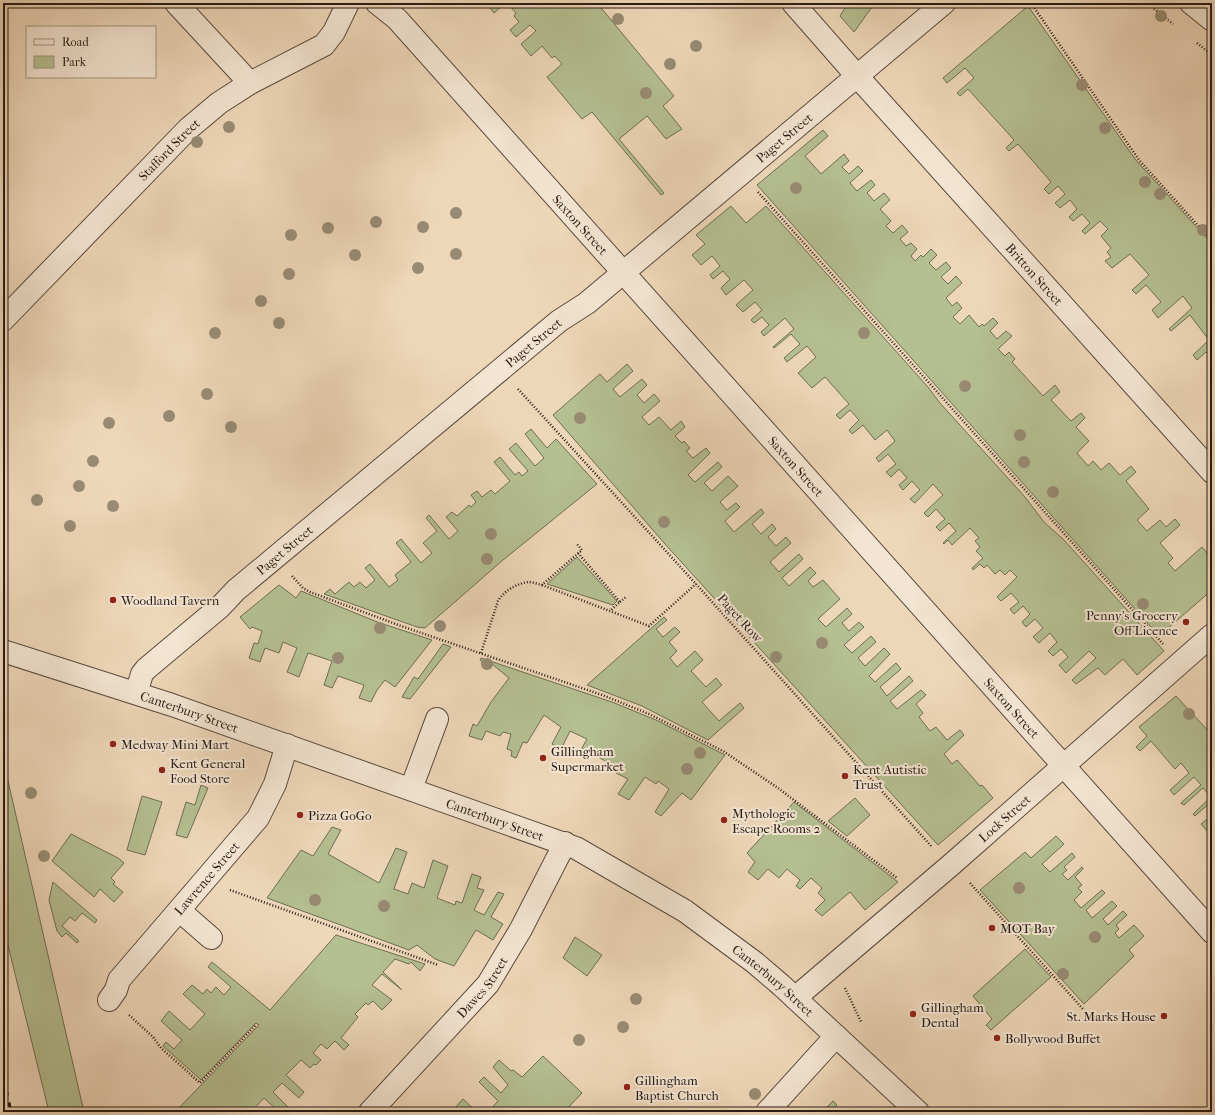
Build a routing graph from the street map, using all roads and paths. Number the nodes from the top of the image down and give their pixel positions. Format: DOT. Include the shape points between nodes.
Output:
graph roads {
  1 [pos="176,3"];
  2 [pos="348,3"];
  3 [pos="377,3"];
  4 [pos="793,3"];
  5 [pos="944,3"];
  6 [pos="1031,3"];
  7 [pos="1191,3"];
  8 [pos="1212,20"];
  9 [pos="857,76"];
  10 [pos="250,83"];
  11 [pos="756,190"];
  12 [pos="1212,241"];
  13 [pos="623,273"];
  14 [pos="3,320"];
  15 [pos="514,384"];
  16 [pos="1212,472"];
  17 [pos="576,543"];
  18 [pos="578,553"];
  19 [pos="288,572"];
  20 [pos="696,584"];
  21 [pos="542,585"];
  22 [pos="626,597"];
  23 [pos="620,602"];
  24 [pos="610,610"];
  25 [pos="1212,635"];
  26 [pos="1168,650"];
  27 [pos="3,652"];
  28 [pos="481,653"];
  29 [pos="136,693"];
  30 [pos="437,719"];
  31 [pos="287,745"];
  32 [pos="1064,766"];
  33 [pos="411,789"];
  34 [pos="564,843"];
  35 [pos="952,864"];
  36 [pos="902,882"];
  37 [pos="225,888"];
  38 [pos="180,911"];
  39 [pos="1212,932"];
  40 [pos="211,938"];
  41 [pos="438,966"];
  42 [pos="830,969"];
  43 [pos="795,998"];
  44 [pos="117,1005"];
  45 [pos="1091,1018"];
  46 [pos="861,1023"];
  47 [pos="256,1025"];
  48 [pos="836,1036"];
  49 [pos="370,1112"];
  50 [pos="767,1112"];
  51 [pos="918,1112"];
  1 -- 10 [label="street"];
  2 -- 10 [label="street, Stafford Street" via="334,32 324,45"];
  3 -- 13 [label="street, Saxton Street" via="397,19"];
  4 -- 9 [label="street, Britton Street"];
  5 -- 9 [label="street, Paget Street"];
  6 -- 12 [label="path" via="1139,160"];
  7 -- 8 [label="street"];
  9 -- 13 [label="street, Paget Street"];
  9 -- 16 [label="street, Britton Street"];
  10 -- 14 [label="street, Stafford Street" via="219,103 188,129"];
  11 -- 26 [label="path"];
  13 -- 29 [label="street, Paget Street" via="559,321 236,590 220,607 146,669"];
  13 -- 32 [label="street, Saxton Street"];
  15 -- 20 [label="path, Paget Row"];
  17 -- 18 [label="path" via="582,550"];
  18 -- 21 [label="path"];
  18 -- 23 [label="path"];
  19 -- 28 [label="path" via="310,592"];
  20 -- 24 [label="path" via="649,626"];
  20 -- 35 [label="path, Paget Row" via="937,852"];
  21 -- 24 [label="path"];
  21 -- 28 [label="path" via="528,582 502,594"];
  22 -- 23 [label="path"];
  23 -- 24 [label="path"];
  25 -- 32 [label="street, Lock Street"];
  27 -- 29 [label="street, Canterbury Street"];
  28 -- 36 [label="path" via="631,706 723,751 778,788"];
  29 -- 31 [label="street, Canterbury Street"];
  30 -- 33 [label="street"];
  31 -- 33 [label="street, Canterbury Street"];
  31 -- 38 [label="street, Lawrence Street" via="275,784 258,818"];
  32 -- 35 [label="street, Lock Street"];
  32 -- 39 [label="street, Saxton Street"];
  33 -- 34 [label="street, Canterbury Street"];
  34 -- 43 [label="street, Canterbury Street" via="591,855 685,911 754,962"];
  34 -- 49 [label="street, Dawes Street" via="531,911 488,984"];
  35 -- 42 [label="street, Lock Street"];
  35 -- 45 [label="path, Paget Row"];
  37 -- 41 [label="path"];
  38 -- 40 [label="street"];
  38 -- 44 [label="street, Lawrence Street" via="119,980 116,990"];
  42 -- 43 [label="street, Lock Street"];
  42 -- 46 [label="path" via="845,987"];
  43 -- 48 [label="street, Canterbury Street"];
  44 -- 47 [label="path" via="200,1083"];
  48 -- 50 [label="street"];
  48 -- 51 [label="street, Canterbury Street"];
}
